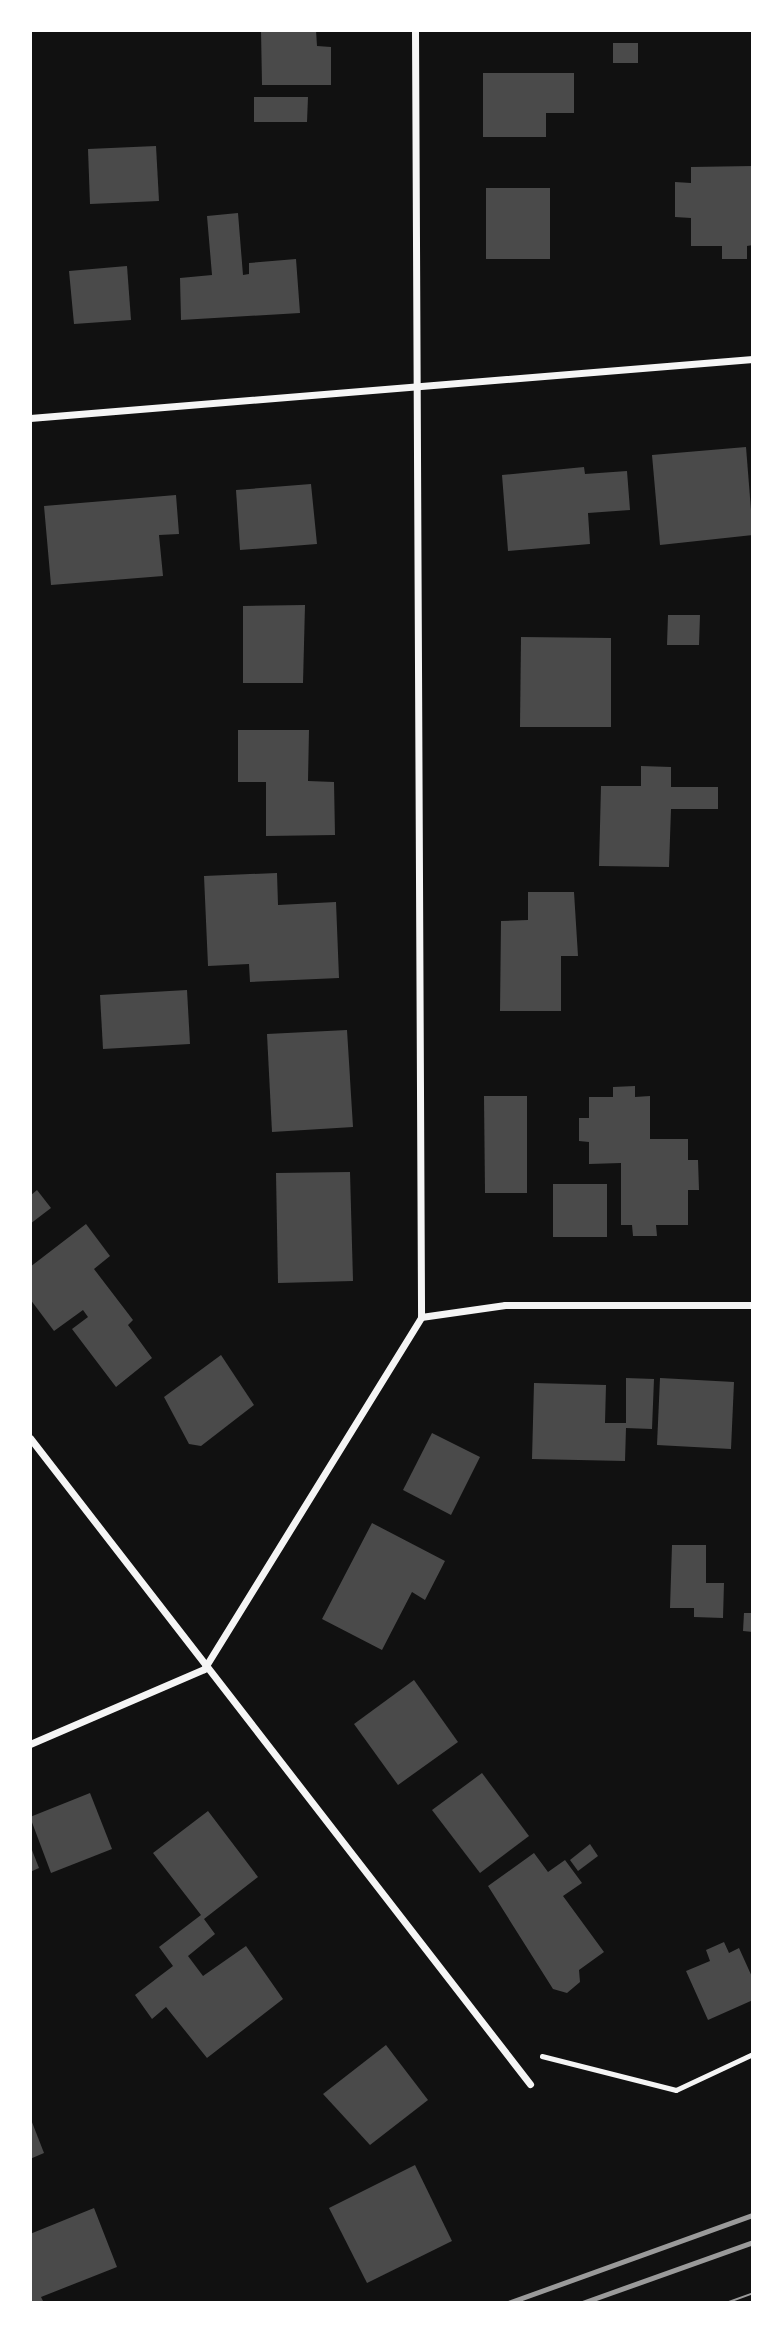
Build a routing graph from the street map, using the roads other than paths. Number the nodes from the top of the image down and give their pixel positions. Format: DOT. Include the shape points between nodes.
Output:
graph roads {
  1 [pos="415,30"];
  2 [pos="753,359"];
  3 [pos="415,388"];
  4 [pos="30,418"];
  5 [pos="753,1305"];
  6 [pos="421,1317"];
  7 [pos="30,1438"];
  8 [pos="204,1669"];
  9 [pos="30,1744"];
  10 [pos="530,2084"];
  1 -- 3 [label="street"];
  2 -- 3 [label="street"];
  3 -- 4 [label="street"];
  3 -- 6 [label="street"];
  5 -- 6 [label="street" via="505,1305"];
  6 -- 8 [label="street"];
  7 -- 8 [label="street"];
  8 -- 9 [label="street"];
  8 -- 10 [label="street"];
}
